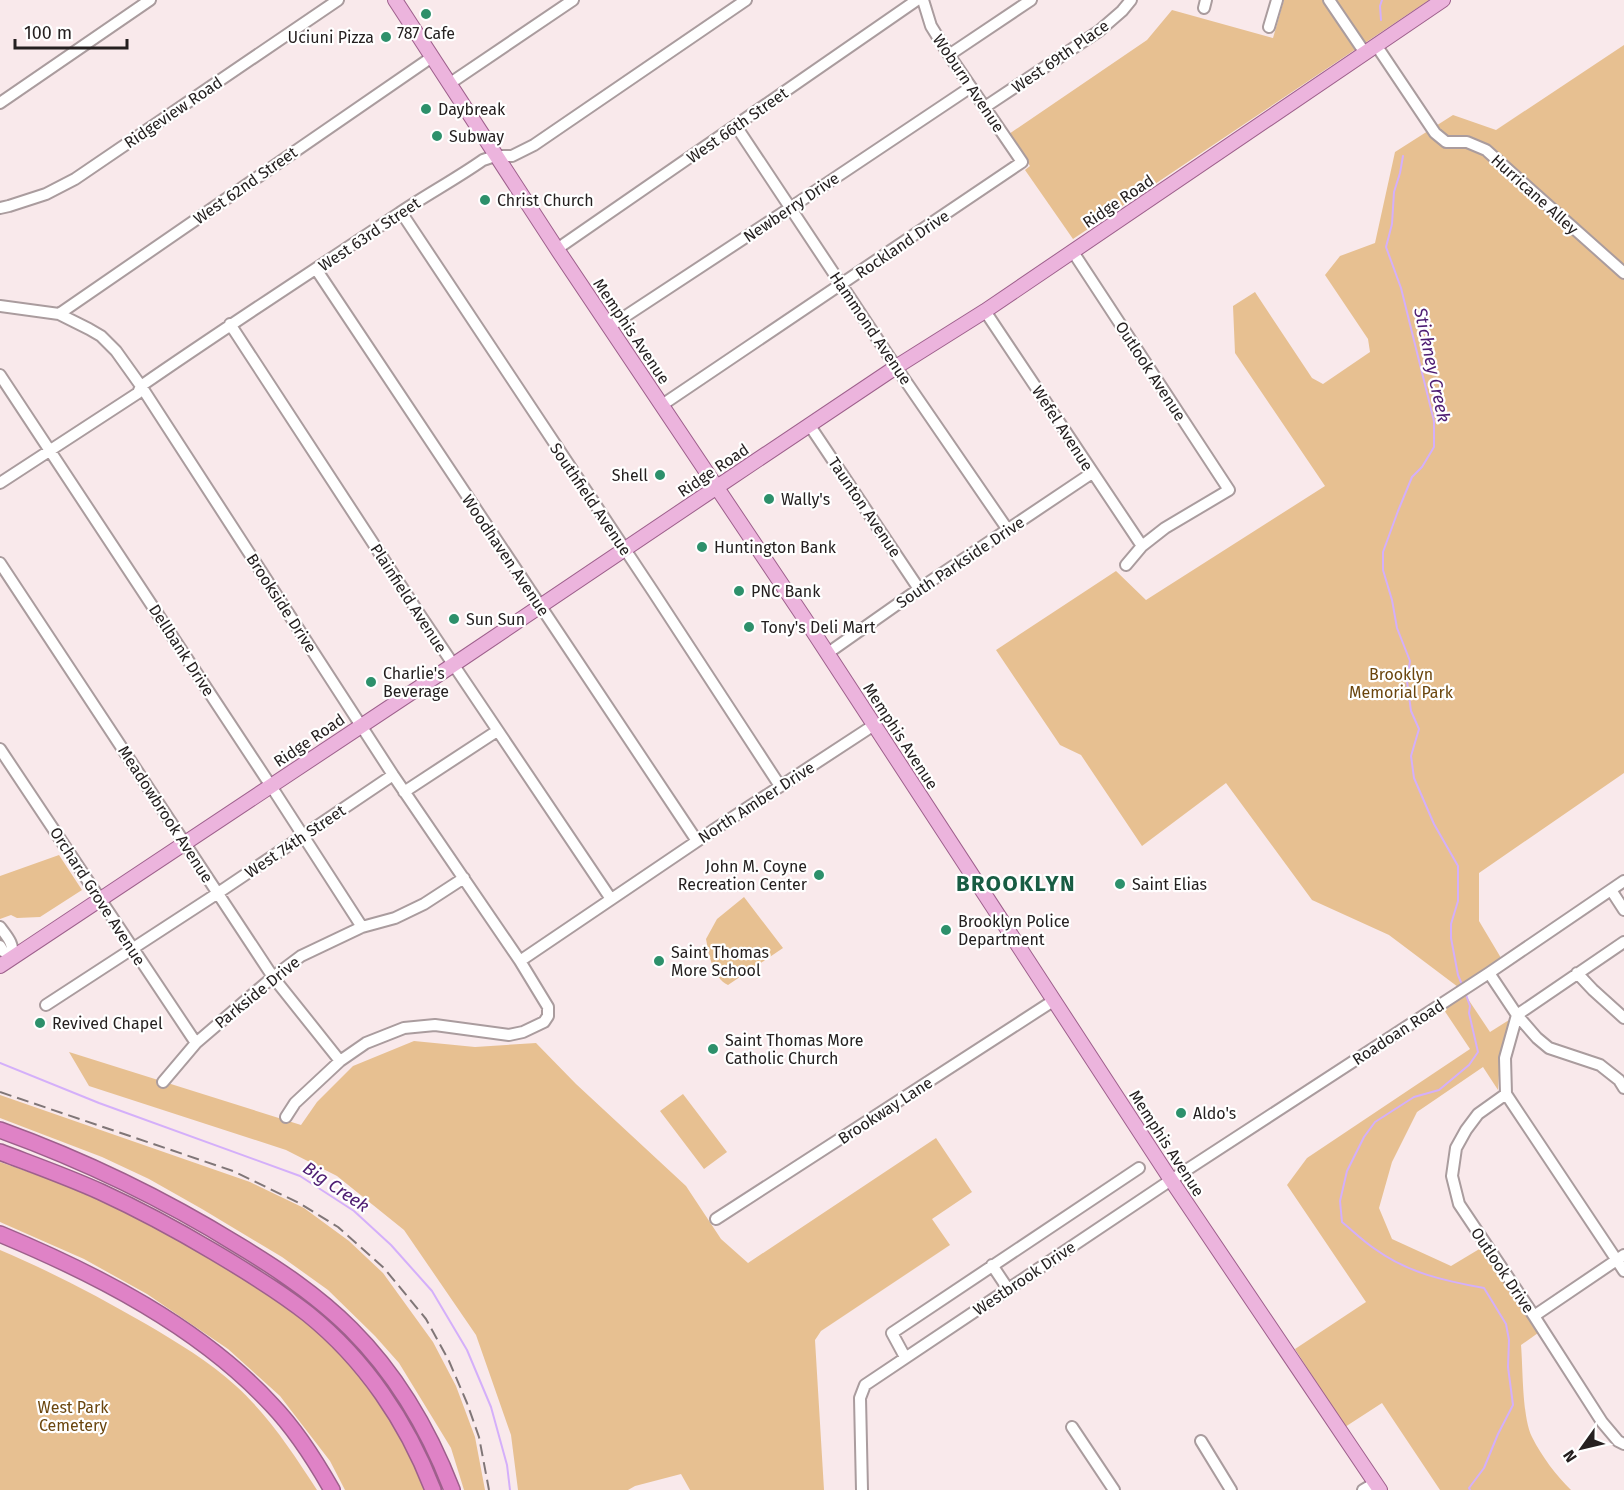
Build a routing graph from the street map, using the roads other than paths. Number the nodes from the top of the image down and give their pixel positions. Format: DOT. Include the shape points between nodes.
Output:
graph roads {
  1 [pos="150,0"];
  2 [pos="338,0"];
  3 [pos="573,0"];
  4 [pos="746,0"];
  5 [pos="917,0"];
  6 [pos="923,0"];
  7 [pos="1031,0"];
  8 [pos="1131,0"];
  9 [pos="1277,0"];
  10 [pos="1329,0"];
  11 [pos="1443,0"];
  12 [pos="398,1"];
  13 [pos="1269,27"];
  14 [pos="1371,49"];
  15 [pos="949,55"];
  16 [pos="432,57"];
  17 [pos="449,84"];
  18 [pos="971,87"];
  19 [pos="0,103"];
  20 [pos="985,107"];
  21 [pos="736,126"];
  22 [pos="495,156"];
  23 [pos="1022,162"];
  24 [pos="0,207"];
  25 [pos="790,208"];
  26 [pos="401,212"];
  27 [pos="556,249"];
  28 [pos="1073,252"];
  29 [pos="316,269"];
  30 [pos="1624,273"];
  31 [pos="842,285"];
  32 [pos="0,306"];
  33 [pos="985,311"];
  34 [pos="59,314"];
  35 [pos="230,324"];
  36 [pos="609,327"];
  37 [pos="896,368"];
  38 [pos="0,375"];
  39 [pos="141,386"];
  40 [pos="662,405"];
  41 [pos="810,426"];
  42 [pos="50,450"];
  43 [pos="1092,473"];
  44 [pos="0,483"];
  45 [pos="717,487"];
  46 [pos="1008,530"];
  47 [pos="1142,546"];
  48 [pos="625,549"];
  49 [pos="0,562"];
  50 [pos="1126,565"];
  51 [pos="919,589"];
  52 [pos="540,606"];
  53 [pos="828,653"];
  54 [pos="453,664"];
  55 [pos="361,725"];
  56 [pos="874,725"];
  57 [pos="497,731"];
  58 [pos="0,749"];
  59 [pos="393,775"];
  60 [pos="271,786"];
  61 [pos="780,786"];
  62 [pos="404,792"];
  63 [pos="303,836"];
  64 [pos="697,841"];
  65 [pos="186,843"];
  66 [pos="464,878"];
  67 [pos="1624,881"];
  68 [pos="1611,890"];
  69 [pos="218,893"];
  70 [pos="100,899"];
  71 [pos="611,899"];
  72 [pos="1624,910"];
  73 [pos="0,927"];
  74 [pos="362,927"];
  75 [pos="1624,942"];
  76 [pos="0,946"];
  77 [pos="132,949"];
  78 [pos="13,957"];
  79 [pos="520,961"];
  80 [pos="0,966"];
  81 [pos="1577,973"];
  82 [pos="273,976"];
  83 [pos="1484,976"];
  84 [pos="1053,1001"];
  85 [pos="46,1005"];
  86 [pos="1517,1015"];
  87 [pos="1624,1018"];
  88 [pos="196,1043"];
  89 [pos="340,1061"];
  90 [pos="163,1082"];
  91 [pos="1624,1088"];
  92 [pos="1506,1094"];
  93 [pos="286,1118"];
  94 [pos="0,1130"];
  95 [pos="0,1152"];
  96 [pos="1139,1168"];
  97 [pos="1171,1180"];
  98 [pos="717,1219"];
  99 [pos="0,1234"];
  100 [pos="1620,1258"];
  101 [pos="992,1265"];
  102 [pos="1624,1272"];
  103 [pos="1008,1289"];
  104 [pos="1534,1316"];
  105 [pos="905,1357"];
  106 [pos="1072,1427"];
  107 [pos="1201,1442"];
  108 [pos="1624,1444"];
  109 [pos="1108,1488"];
  110 [pos="1373,1488"];
  111 [pos="332,1490"];
  112 [pos="433,1490"];
  113 [pos="452,1490"];
  114 [pos="862,1490"];
  115 [pos="1231,1490"];
  1 -- 19 [label="street"];
  2 -- 24 [label="street, Ridgeview Road" via="75,179 46,194"];
  3 -- 17 [label="street"];
  4 -- 22 [label="street, West 63rd Street" via="534,145 512,156"];
  5 -- 21 [label="street, West 66th Street"];
  6 -- 15 [label="street, Woburn Avenue" via="931,26"];
  7 -- 15 [label="street"];
  8 -- 20 [label="street, West 69th Place" via="1099,31"];
  9 -- 13 [label="street"];
  10 -- 14 [label="street"];
  11 -- 14 [label="main road, Ridge Road"];
  12 -- 16 [label="main road, Memphis Avenue"];
  14 -- 28 [label="main road, Ridge Road"];
  14 -- 30 [label="street, Hurricane Alley" via="1435,133 1446,142 1467,142 1486,150"];
  15 -- 18 [label="street, Woburn Avenue"];
  16 -- 17 [label="main road, Memphis Avenue"];
  16 -- 34 [label="street, West 62nd Street"];
  17 -- 22 [label="main road, Memphis Avenue"];
  18 -- 20 [label="street, Woburn Avenue"];
  18 -- 25 [label="street, Newberry Drive"];
  20 -- 23 [label="street, Woburn Avenue"];
  21 -- 25 [label="street, Hammond Avenue"];
  21 -- 27 [label="street, West 66th Street"];
  22 -- 26 [label="street, West 63rd Street"];
  22 -- 27 [label="main road, Memphis Avenue"];
  23 -- 31 [label="street, Rockland Drive"];
  25 -- 31 [label="street, Hammond Avenue"];
  25 -- 36 [label="street, Newberry Drive"];
  26 -- 29 [label="street, West 63rd Street"];
  26 -- 48 [label="street, Southfield Avenue"];
  27 -- 36 [label="main road, Memphis Avenue"];
  28 -- 33 [label="main road, Ridge Road"];
  28 -- 47 [label="street, Outlook Avenue" via="1229,490"];
  29 -- 35 [label="street, West 63rd Street"];
  29 -- 52 [label="street, Woodhaven Avenue"];
  31 -- 37 [label="street, Hammond Avenue"];
  31 -- 40 [label="street, Rockland Drive"];
  32 -- 34 [label="street, Brookside Drive"];
  33 -- 37 [label="main road, Ridge Road"];
  33 -- 43 [label="street, Wefel Avenue"];
  34 -- 39 [label="street, Brookside Drive" via="101,336"];
  35 -- 39 [label="street, West 63rd Street"];
  35 -- 54 [label="street, Plainfield Avenue"];
  36 -- 40 [label="main road, Memphis Avenue"];
  37 -- 41 [label="main road, Ridge Road"];
  37 -- 46 [label="street, Hammond Avenue"];
  38 -- 42 [label="street, Dellbank Drive"];
  39 -- 42 [label="street, West 63rd Street" via="138,393"];
  39 -- 55 [label="street, Brookside Drive"];
  40 -- 45 [label="main road, Memphis Avenue"];
  41 -- 45 [label="main road, Ridge Road"];
  41 -- 51 [label="street, Taunton Avenue"];
  42 -- 44 [label="street, West 63rd Street"];
  42 -- 60 [label="street, Dellbank Drive"];
  43 -- 46 [label="street, South Parkside Drive"];
  43 -- 47 [label="street, Wefel Avenue"];
  45 -- 48 [label="main road, Ridge Road"];
  45 -- 53 [label="main road, Memphis Avenue"];
  46 -- 51 [label="street, South Parkside Drive"];
  47 -- 50 [label="street"];
  48 -- 52 [label="main road, Ridge Road"];
  48 -- 61 [label="street, Southfield Avenue"];
  49 -- 65 [label="street, Meadowbrook Avenue"];
  51 -- 53 [label="street, South Parkside Drive"];
  52 -- 54 [label="main road, Ridge Road"];
  52 -- 64 [label="street, Woodhaven Avenue"];
  53 -- 56 [label="main road, Memphis Avenue"];
  54 -- 55 [label="main road, Ridge Road"];
  54 -- 57 [label="street, Plainfield Avenue"];
  55 -- 59 [label="street, Brookside Drive"];
  55 -- 60 [label="main road, Ridge Road"];
  56 -- 61 [label="street, North Amber Drive"];
  56 -- 84 [label="main road, Memphis Avenue"];
  57 -- 62 [label="street"];
  57 -- 71 [label="street, Plainfield Avenue"];
  58 -- 70 [label="street, Orchard Grove Avenue"];
  59 -- 62 [label="street, Brookside Drive"];
  59 -- 63 [label="street, West 74th Street"];
  60 -- 63 [label="street, Dellbank Drive"];
  60 -- 65 [label="main road, Ridge Road"];
  61 -- 64 [label="street, North Amber Drive"];
  62 -- 66 [label="street, Brookside Drive"];
  63 -- 69 [label="street, West 74th Street"];
  63 -- 74 [label="street, Dellbank Drive"];
  64 -- 71 [label="street, North Amber Drive"];
  65 -- 69 [label="street, Meadowbrook Avenue"];
  65 -- 70 [label="main road, Ridge Road"];
  66 -- 74 [label="street, Parkside Drive" via="396,918"];
  66 -- 79 [label="street, Brookside Drive"];
  67 -- 68 [label="street, Roadoan Road"];
  68 -- 72 [label="street"];
  68 -- 83 [label="street, Roadoan Road"];
  69 -- 77 [label="street, West 74th Street"];
  69 -- 82 [label="street, Meadowbrook Avenue"];
  70 -- 77 [label="street, Orchard Grove Avenue"];
  70 -- 78 [label="main road, Ridge Road"];
  71 -- 79 [label="street, North Amber Drive"];
  73 -- 78 [label="street" via="11,942"];
  74 -- 82 [label="street, Parkside Drive" via="301,956"];
  75 -- 81 [label="street"];
  76 -- 78 [label="street"];
  77 -- 85 [label="street, West 74th Street"];
  77 -- 88 [label="street, Orchard Grove Avenue"];
  78 -- 80 [label="main road, Ridge Road"];
  79 -- 89 [label="street, Brookside Drive" via="548,1007 548,1016 537,1026 509,1035 435,1025 404,1028 366,1043"];
  81 -- 86 [label="street"];
  81 -- 87 [label="street"];
  82 -- 88 [label="street, Parkside Drive"];
  82 -- 89 [label="street, Meadowbrook Avenue"];
  83 -- 86 [label="street"];
  83 -- 97 [label="street, Roadoan Road"];
  84 -- 97 [label="main road, Memphis Avenue"];
  84 -- 98 [label="street, Brookway Lane"];
  86 -- 91 [label="street" via="1549,1048 1600,1065"];
  86 -- 92 [label="street" via="1505,1058"];
  88 -- 90 [label="street, Parkside Drive"];
  89 -- 93 [label="street, Brookside Drive" via="295,1102"];
  92 -- 100 [label="street"];
  92 -- 104 [label="street, Outlook Drive" via="1478,1114 1466,1130 1456,1148 1452,1176 1459,1204"];
  94 -- 113 [label="highway" via="61,1153 176,1209 260,1258 315,1297 365,1344 402,1391 432,1443"];
  95 -- 112 [label="highway" via="100,1191 146,1214 224,1258 301,1309 349,1353 382,1393 410,1439"];
  96 -- 101 [label="street"];
  97 -- 103 [label="street, Westbrook Drive"];
  97 -- 110 [label="main road, Memphis Avenue"];
  99 -- 111 [label="highway" via="123,1293 212,1350 273,1406 306,1447"];
  100 -- 102 [label="street"];
  100 -- 104 [label="street"];
  101 -- 103 [label="street"];
  101 -- 105 [label="street" via="892,1333"];
  103 -- 105 [label="street, Westbrook Drive"];
  104 -- 108 [label="street, Outlook Drive" via="1602,1422"];
  105 -- 114 [label="street, Westbrook Drive" via="865,1385 860,1398"];
  106 -- 109 [label="street"];
  107 -- 115 [label="street"];
}
